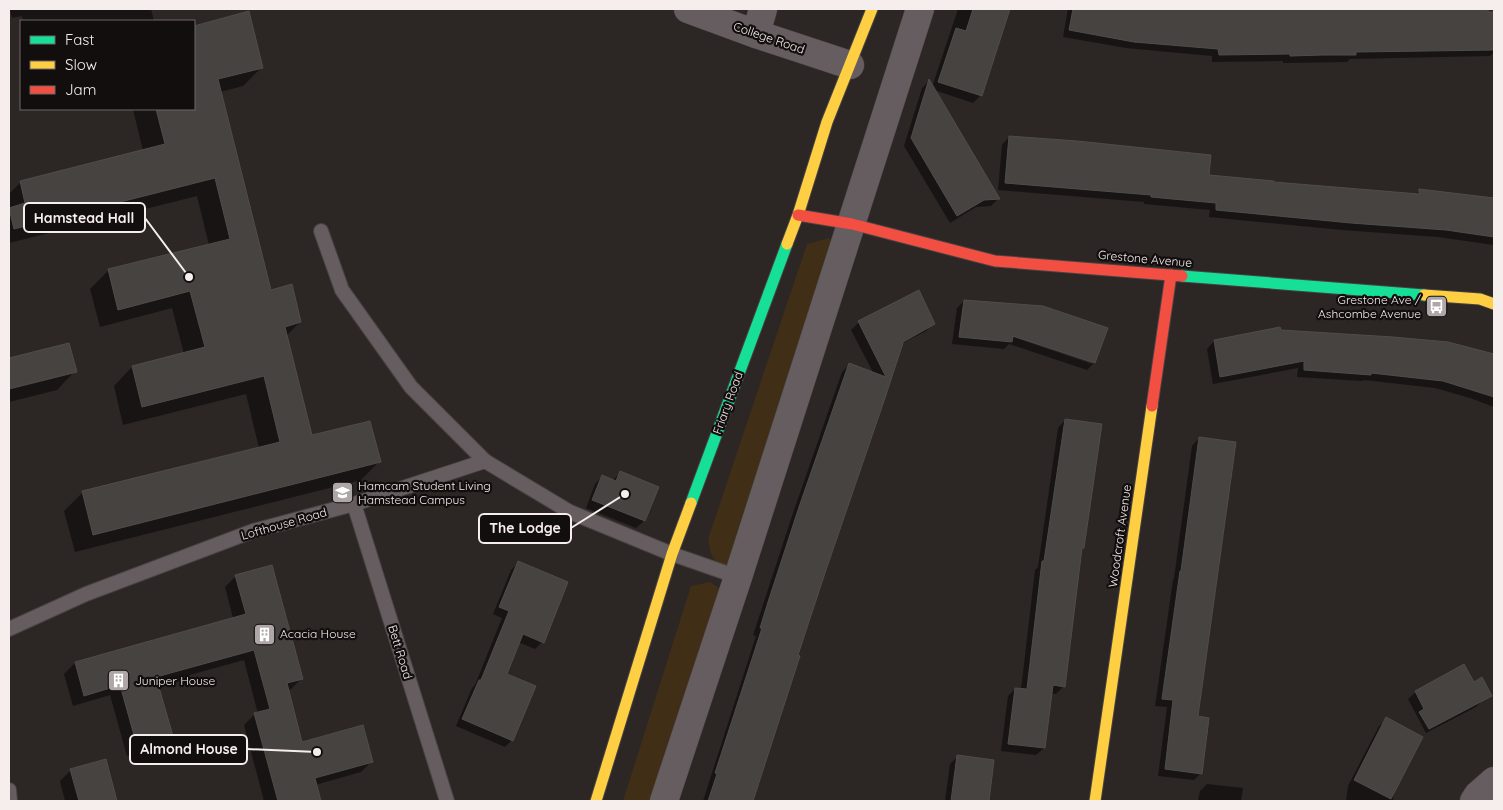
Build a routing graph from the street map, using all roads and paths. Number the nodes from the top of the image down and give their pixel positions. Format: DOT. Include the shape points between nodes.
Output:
graph roads {
  1 [pos="688,9"];
  2 [pos="872,9"];
  3 [pos="920,9"];
  4 [pos="760,22"];
  5 [pos="850,65"];
  6 [pos="798,215"];
  7 [pos="852,224"];
  8 [pos="321,230"];
  9 [pos="1171,275"];
  10 [pos="1494,304"];
  11 [pos="485,461"];
  12 [pos="354,504"];
  13 [pos="672,554"];
  14 [pos="738,577"];
  15 [pos="9,629"];
  16 [pos="1494,781"];
  17 [pos="9,790"];
  18 [pos="10,801"];
  19 [pos="447,801"];
  20 [pos="596,801"];
  21 [pos="664,801"];
  22 [pos="1096,801"];
  23 [pos="1474,801"];
  1 -- 4 [label="street, College Road"];
  2 -- 5 [label="street, Friary Road"];
  3 -- 7 [label="street"];
  4 -- 5 [label="street, College Road"];
  5 -- 6 [label="street, Friary Road" via="827,122"];
  6 -- 7 [label="street, Grestone Avenue"];
  6 -- 13 [label="street, Friary Road"];
  7 -- 9 [label="street, Grestone Avenue" via="995,261"];
  7 -- 14 [label="street"];
  8 -- 11 [label="lane" via="342,290 410,387"];
  9 -- 10 [label="street, Grestone Avenue" via="1480,299"];
  9 -- 22 [label="street, Woodcroft Avenue"];
  11 -- 12 [label="lane, Lofthouse Road"];
  11 -- 13 [label="lane" via="570,512"];
  12 -- 15 [label="lane, Lofthouse Road" via="253,531 86,594"];
  12 -- 19 [label="lane, Bett Road"];
  13 -- 14 [label="lane"];
  13 -- 20 [label="street, Friary Road"];
  14 -- 21 [label="street"];
  16 -- 23 [label="street"];
  17 -- 18 [label="lane"];
}
